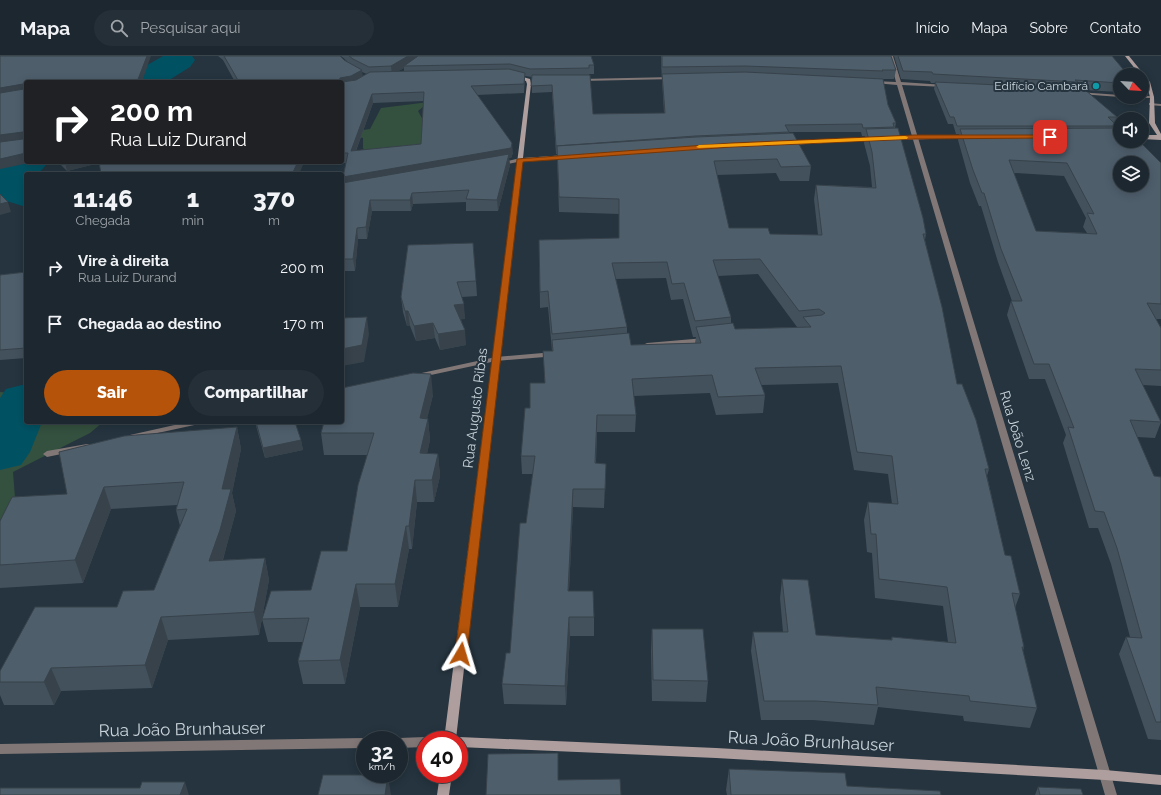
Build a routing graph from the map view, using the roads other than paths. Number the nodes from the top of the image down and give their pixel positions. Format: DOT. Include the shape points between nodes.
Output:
graph roads {
  1 [pos="891,56"];
  2 [pos="1127,56"];
  3 [pos="510,75"];
  4 [pos="681,78"];
  5 [pos="528,80"];
  6 [pos="535,80"];
  7 [pos="573,80"];
  8 [pos="869,82"];
  9 [pos="900,84"];
  10 [pos="955,87"];
  11 [pos="1073,93"];
  12 [pos="1113,96"];
  13 [pos="1152,97"];
  14 [pos="1151,104"];
  15 [pos="1161,105"];
  16 [pos="915,137"];
  17 [pos="976,137"];
  18 [pos="1149,137"];
  19 [pos="1160,137"];
  20 [pos="780,143"];
  21 [pos="570,156"];
  22 [pos="520,160"];
  23 [pos="496,164"];
  24 [pos="715,339"];
  25 [pos="637,346"];
  26 [pos="559,353"];
  27 [pos="496,359"];
  28 [pos="411,377"];
  29 [pos="188,424"];
  30 [pos="122,438"];
  31 [pos="92,444"];
  32 [pos="47,454"];
  33 [pos="451,731"];
  34 [pos="468,742"];
  35 [pos="356,743"];
  36 [pos="0,749"];
  37 [pos="1105,775"];
  38 [pos="1161,780"];
  39 [pos="445,783"];
  40 [pos="443,795"];
  41 [pos="1111,795"];
  1 -- 9 [label="street, Rua João Lenz"];
  2 -- 13 [label="street" via="1148,82"];
  3 -- 5 [label="street"];
  4 -- 7 [label="street"];
  5 -- 6 [label="street"];
  5 -- 22 [label="street, Rua Augusto Ribas"];
  8 -- 9 [label="street"];
  9 -- 10 [label="street"];
  9 -- 16 [label="street, Rua João Lenz"];
  11 -- 12 [label="street"];
  13 -- 14 [label="street"];
  14 -- 15 [label="street"];
  14 -- 19 [label="street" via="1152,123"];
  16 -- 17 [label="street"];
  16 -- 20 [label="street"];
  16 -- 37 [label="street, Rua João Lenz"];
  18 -- 19 [label="street"];
  21 -- 22 [label="street"];
  22 -- 23 [label="street"];
  22 -- 27 [label="street, Rua Augusto Ribas"];
  24 -- 25 [label="street"];
  26 -- 27 [label="street"];
  27 -- 28 [label="street"];
  27 -- 33 [label="street, Rua Augusto Ribas"];
  29 -- 30 [label="street"];
  31 -- 32 [label="street"];
  34 -- 37 [label="street, Rua João Brunhauser" via="716,753"];
  35 -- 36 [label="street, Rua João Brunhauser"];
  37 -- 38 [label="street, Rua João Brunhauser"];
  37 -- 41 [label="street, Rua João Lenz"];
  39 -- 40 [label="street"];
}
